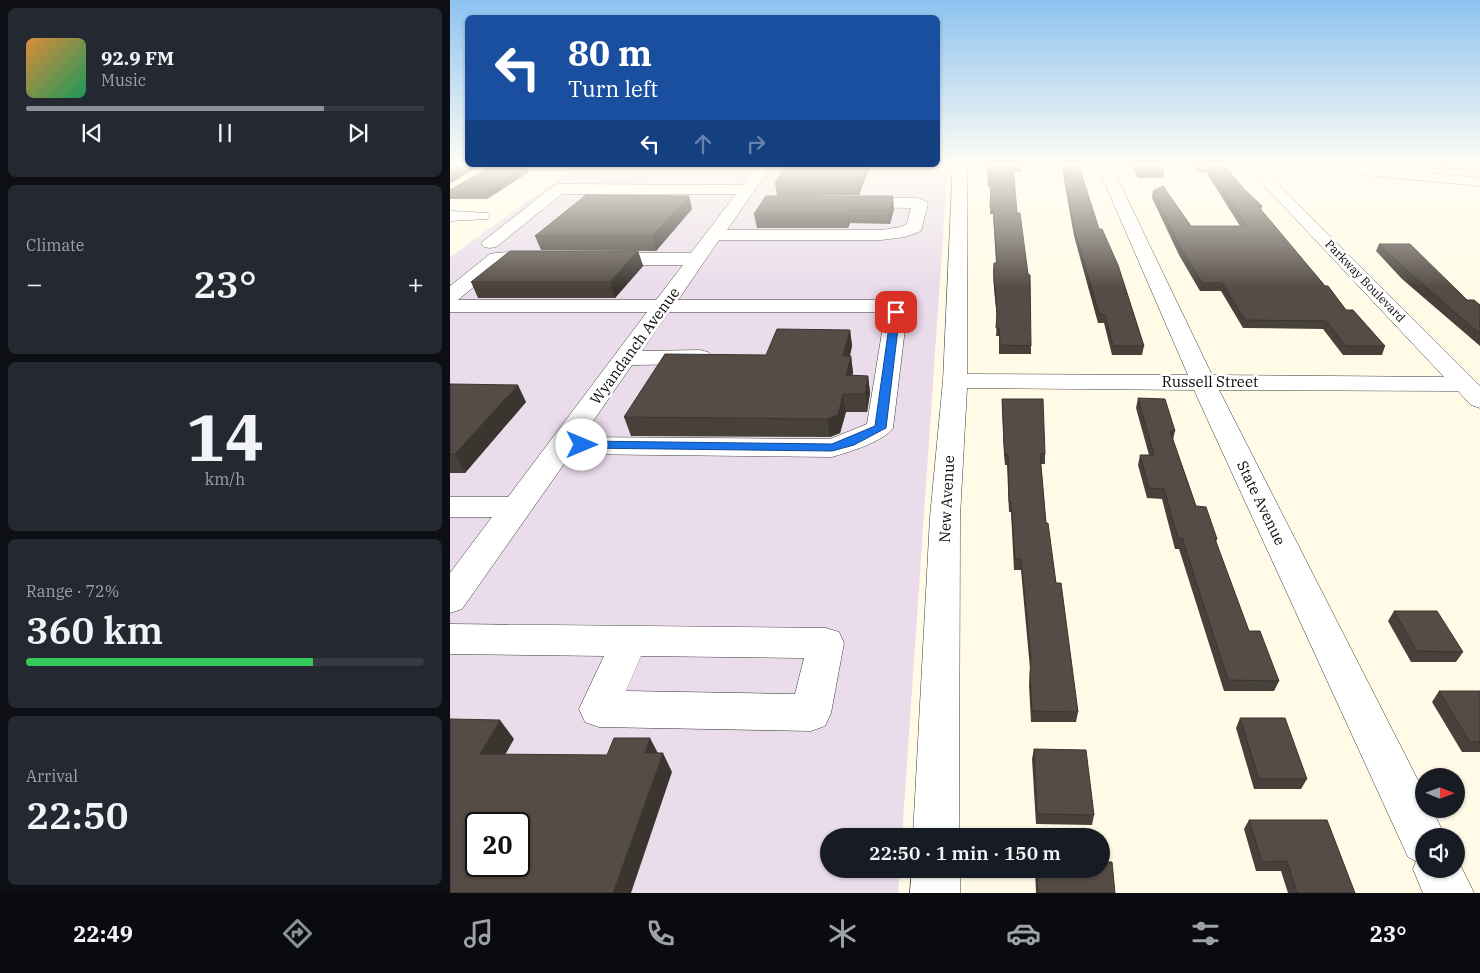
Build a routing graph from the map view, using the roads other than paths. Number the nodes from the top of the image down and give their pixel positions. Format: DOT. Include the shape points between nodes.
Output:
graph roads {
  1 [pos="538,205"];
  2 [pos="737,205"];
  3 [pos="920,205"];
  4 [pos="959,205"];
  5 [pos="1122,205"];
  6 [pos="1291,205"];
  7 [pos="450,216"];
  8 [pos="482,216"];
  9 [pos="715,235"];
  10 [pos="490,243"];
  11 [pos="544,259"];
  12 [pos="582,259"];
  13 [pos="698,259"];
  14 [pos="450,296"];
  15 [pos="450,306"];
  16 [pos="663,307"];
  17 [pos="663,357"];
  18 [pos="710,357"];
  19 [pos="626,358"];
  20 [pos="955,381"];
  21 [pos="648,382"];
  22 [pos="1203,382"];
  23 [pos="1472,392"];
  24 [pos="562,445"];
  25 [pos="450,507"];
  26 [pos="516,507"];
  27 [pos="450,599"];
  28 [pos="450,638"];
  29 [pos="629,641"];
  30 [pos="936,828"];
  31 [pos="1418,828"];
  32 [pos="936,878"];
  33 [pos="1442,878"];
  34 [pos="935,893"];
  35 [pos="1449,893"];
  1 -- 10 [label="street"];
  2 -- 9 [label="street, Wyandanch Avenue"];
  3 -- 9 [label="street" via="915,227 893,234"];
  4 -- 20 [label="street, New Avenue"];
  5 -- 22 [label="street, State Avenue"];
  6 -- 23 [label="street, Parkway Boulevard"];
  7 -- 8 [label="street"];
  9 -- 13 [label="street, Wyandanch Avenue"];
  11 -- 14 [label="street" via="497,258"];
  12 -- 13 [label="street"];
  13 -- 16 [label="street, Wyandanch Avenue"];
  15 -- 16 [label="street"];
  16 -- 19 [label="street, Wyandanch Avenue"];
  16 -- 24 [label="street" via="889,306 896,312 880,428 832,448"];
  17 -- 18 [label="street"];
  17 -- 19 [label="street"];
  17 -- 21 [label="street"];
  19 -- 24 [label="street, Wyandanch Avenue"];
  20 -- 22 [label="street, Russell Street"];
  20 -- 30 [label="street, New Avenue" via="946,517"];
  22 -- 23 [label="street, Russell Street"];
  22 -- 31 [label="street, State Avenue"];
  24 -- 26 [label="street, Wyandanch Avenue"];
  25 -- 26 [label="street"];
  26 -- 27 [label="street, Wyandanch Avenue"];
  28 -- 29 [label="street"];
  29 -- 29 [label="street" via="816,643 826,643 811,713 599,709"];
  32 -- 34 [label="street"];
  33 -- 35 [label="street"];
}
